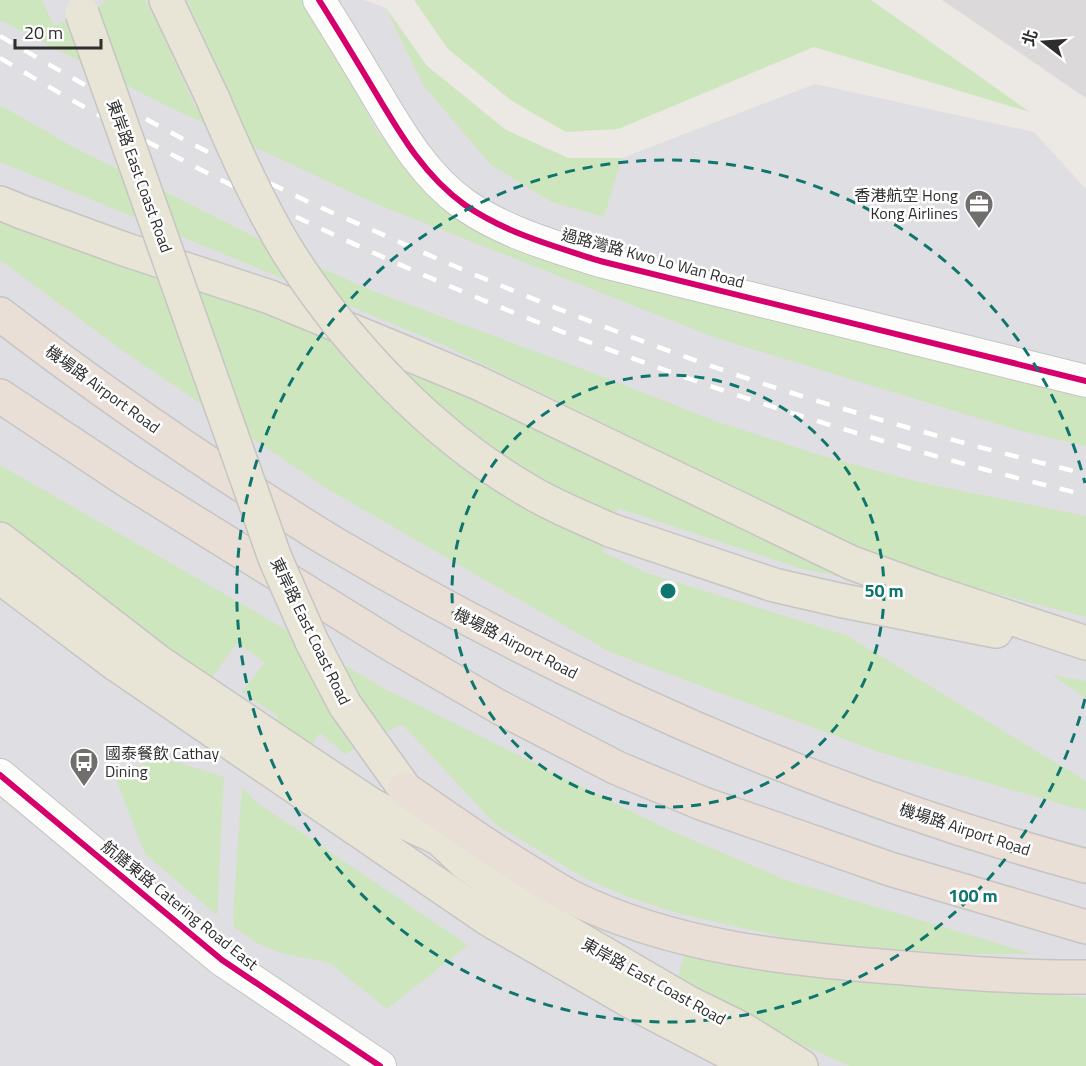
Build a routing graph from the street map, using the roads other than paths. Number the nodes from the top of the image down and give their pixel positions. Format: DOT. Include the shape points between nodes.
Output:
graph roads {
  1 [pos="166,0"];
  2 [pos="320,0"];
  3 [pos="79,7"];
  4 [pos="0,203"];
  5 [pos="0,314"];
  6 [pos="1086,381"];
  7 [pos="0,396"];
  8 [pos="0,539"];
  9 [pos="0,577"];
  10 [pos="1086,643"];
  11 [pos="1086,648"];
  12 [pos="0,775"];
  13 [pos="405,789"];
  14 [pos="441,839"];
  15 [pos="1086,866"];
  16 [pos="1086,927"];
  17 [pos="1086,977"];
  18 [pos="380,1066"];
  19 [pos="775,1066"];
  20 [pos="801,1066"];
  1 -- 11 [label="main road, bridge" via="229,138 284,245 323,303 360,348 466,450 562,509 610,530 774,585"];
  2 -- 6 [label="street, 過路灣路 Kwo Lo Wan Road" via="406,144 426,169 465,205 516,233 600,261"];
  3 -- 13 [label="main road, 東岸路 East Coast Road, bridge" via="275,558 345,705"];
  4 -- 10 [label="main road" via="281,302 476,382 852,563"];
  5 -- 15 [label="highway, 機場路 Airport Road" via="108,395 333,543 509,641 678,722 772,761 940,823"];
  7 -- 16 [label="highway" via="128,481 393,645 499,707 617,768 701,803 890,869"];
  8 -- 14 [label="main road" via="160,663 335,782"];
  9 -- 19 [label="main road" via="117,665 488,919 647,1011 734,1055"];
  12 -- 18 [label="street, 航膳東路 Catering Road East" via="222,960"];
  13 -- 14 [label="main road, 東岸路 East Coast Road"];
  13 -- 17 [label="highway" via="568,896 671,935 751,952 833,963 1014,977"];
  14 -- 20 [label="main road, 東岸路 East Coast Road" via="464,861 538,915"];
}
